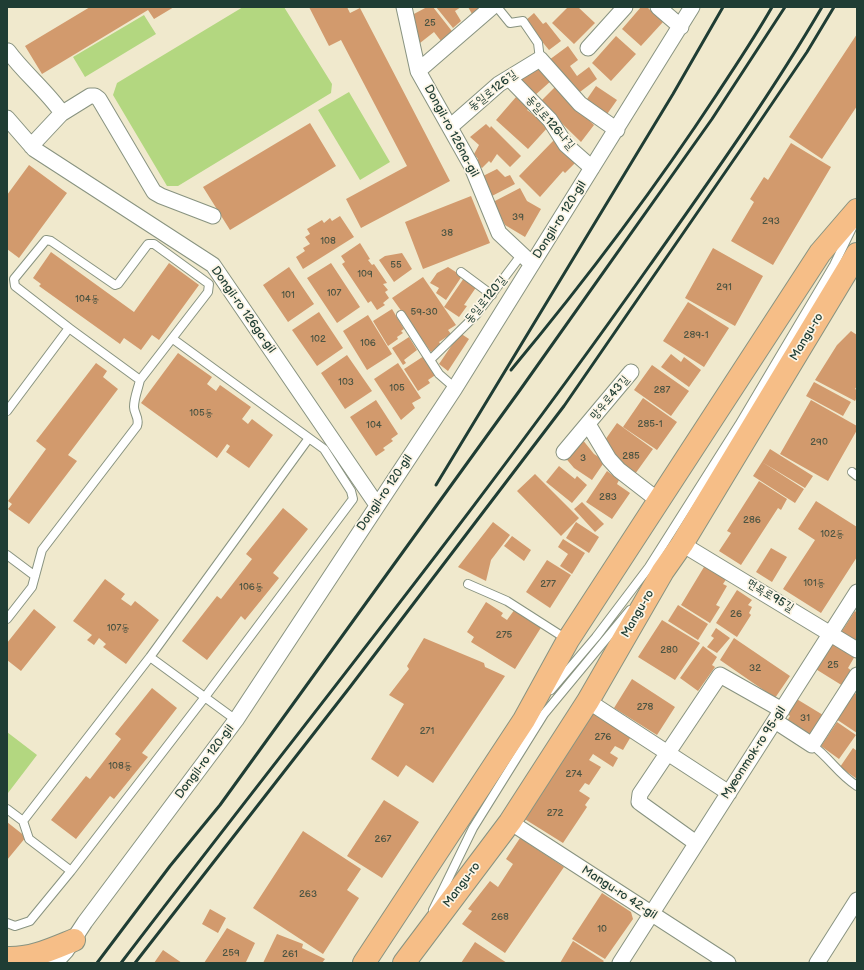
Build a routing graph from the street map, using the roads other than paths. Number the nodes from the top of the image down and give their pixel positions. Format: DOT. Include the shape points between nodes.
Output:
graph roads {
  1 [pos="404,7"];
  2 [pos="492,7"];
  3 [pos="497,7"];
  4 [pos="625,7"];
  5 [pos="658,7"];
  6 [pos="692,7"];
  7 [pos="681,27"];
  8 [pos="588,48"];
  9 [pos="8,51"];
  10 [pos="540,59"];
  11 [pos="418,70"];
  12 [pos="509,78"];
  13 [pos="62,113"];
  14 [pos="7,118"];
  15 [pos="450,127"];
  16 [pos="617,130"];
  17 [pos="31,146"];
  18 [pos="592,168"];
  19 [pos="857,210"];
  20 [pos="213,216"];
  21 [pos="857,216"];
  22 [pos="857,254"];
  23 [pos="527,259"];
  24 [pos="461,272"];
  25 [pos="492,295"];
  26 [pos="401,315"];
  27 [pos="69,328"];
  28 [pos="173,338"];
  29 [pos="430,360"];
  30 [pos="631,372"];
  31 [pos="140,380"];
  32 [pos="455,388"];
  33 [pos="7,411"];
  34 [pos="588,424"];
  35 [pos="309,438"];
  36 [pos="564,452"];
  37 [pos="659,501"];
  38 [pos="377,505"];
  39 [pos="682,544"];
  40 [pos="7,555"];
  41 [pos="663,571"];
  42 [pos="35,576"];
  43 [pos="468,584"];
  44 [pos="857,592"];
  45 [pos="7,619"];
  46 [pos="831,633"];
  47 [pos="568,640"];
  48 [pos="857,650"];
  49 [pos="150,657"];
  50 [pos="857,675"];
  51 [pos="205,697"];
  52 [pos="588,701"];
  53 [pos="778,715"];
  54 [pos="236,720"];
  55 [pos="524,720"];
  56 [pos="812,744"];
  57 [pos="667,752"];
  58 [pos="857,786"];
  59 [pos="729,793"];
  60 [pos="7,809"];
  61 [pos="23,821"];
  62 [pos="510,822"];
  63 [pos="696,843"];
  64 [pos="71,871"];
  65 [pos="857,900"];
  66 [pos="651,914"];
  67 [pos="7,923"];
  68 [pos="74,940"];
  69 [pos="409,956"];
  70 [pos="7,958"];
  71 [pos="55,963"];
  72 [pos="364,963"];
  73 [pos="620,963"];
  74 [pos="728,963"];
  75 [pos="817,963"];
  1 -- 11 [label="street, Dongil-ro 126na-gil"];
  2 -- 11 [label="street"];
  3 -- 10 [label="lane" via="510,23 523,21 538,43"];
  4 -- 8 [label="street"];
  5 -- 7 [label="street"];
  6 -- 7 [label="street, Dongil-ro 120-gil"];
  7 -- 16 [label="street, Dongil-ro 120-gil"];
  9 -- 13 [label="street"];
  10 -- 12 [label="street, 동일로126길"];
  10 -- 16 [label="street" via="580,104"];
  11 -- 15 [label="street, Dongil-ro 126na-gil"];
  12 -- 15 [label="street, 동일로126길"];
  12 -- 18 [label="street, 동일로126나길" via="550,120 566,145"];
  13 -- 17 [label="street"];
  13 -- 20 [label="street" via="90,96 97,97 154,192"];
  14 -- 17 [label="street, Dongil-ro 126ga-gil"];
  15 -- 23 [label="street, Dongil-ro 126na-gil" via="471,165 499,233"];
  16 -- 18 [label="street, Dongil-ro 120-gil"];
  17 -- 38 [label="street, Dongil-ro 126ga-gil" via="213,265"];
  18 -- 23 [label="street, Dongil-ro 120-gil"];
  19 -- 37 [label="main road" via="820,253"];
  21 -- 55 [label="lane" via="834,265 739,425 649,568 596,637"];
  22 -- 39 [label="main road, Mangu-ro"];
  23 -- 25 [label="lane, 동일로120길"];
  23 -- 32 [label="street, Dongil-ro 120-gil"];
  24 -- 25 [label="lane"];
  25 -- 29 [label="lane, 동일로120길"];
  26 -- 29 [label="lane"];
  27 -- 28 [label="lane" via="14,283 14,279 42,242 51,241 115,285 148,244 154,244 210,287"];
  27 -- 31 [label="lane"];
  27 -- 33 [label="lane"];
  28 -- 31 [label="lane"];
  28 -- 35 [label="lane"];
  29 -- 32 [label="lane"];
  30 -- 34 [label="street, 망우로43길"];
  31 -- 42 [label="lane" via="134,404 137,426 42,550"];
  32 -- 38 [label="street, Dongil-ro 120-gil"];
  34 -- 36 [label="street, 망우로43길"];
  34 -- 37 [label="street, 망우로43길" via="609,459 619,470"];
  35 -- 49 [label="lane"];
  35 -- 51 [label="lane" via="327,453 352,491 353,499"];
  37 -- 47 [label="main road"];
  38 -- 54 [label="street, Dongil-ro 120-gil"];
  39 -- 41 [label="main road, Mangu-ro"];
  39 -- 46 [label="street, 면목로95길"];
  40 -- 42 [label="lane"];
  41 -- 52 [label="main road, Mangu-ro"];
  41 -- 69 [label="lane" via="544,714 473,828"];
  42 -- 45 [label="lane" via="32,587"];
  43 -- 47 [label="lane" via="506,601"];
  44 -- 46 [label="street, Myeonmok-ro 95-gil"];
  46 -- 48 [label="street, 면목로95길"];
  46 -- 53 [label="street, Myeonmok-ro 95-gil"];
  47 -- 55 [label="main road"];
  49 -- 51 [label="lane"];
  49 -- 61 [label="lane"];
  50 -- 56 [label="street"];
  51 -- 54 [label="lane"];
  51 -- 64 [label="lane"];
  52 -- 57 [label="street"];
  52 -- 62 [label="main road, Mangu-ro"];
  53 -- 56 [label="street"];
  53 -- 57 [label="street" via="720,675"];
  53 -- 59 [label="street, Myeonmok-ro 95-gil"];
  54 -- 68 [label="street, Dongil-ro 120-gil"];
  55 -- 72 [label="main road"];
  56 -- 58 [label="lane" via="842,776"];
  57 -- 59 [label="street"];
  57 -- 63 [label="street" via="640,794 639,802"];
  59 -- 63 [label="street, Myeonmok-ro 95-gil"];
  60 -- 61 [label="lane"];
  61 -- 64 [label="lane" via="29,839"];
  62 -- 66 [label="street, Mangu-ro 42-gil"];
  62 -- 69 [label="main road, Mangu-ro"];
  63 -- 66 [label="street, Myeonmok-ro 95-gil"];
  64 -- 67 [label="lane" via="30,921 15,926"];
  65 -- 75 [label="street"];
  66 -- 73 [label="street, Myeonmok-ro 95-gil"];
  66 -- 74 [label="street, Mangu-ro 42-gil"];
  68 -- 70 [label="main road" via="43,953 18,959"];
  68 -- 71 [label="street, Dongil-ro 120-gil"];
}
